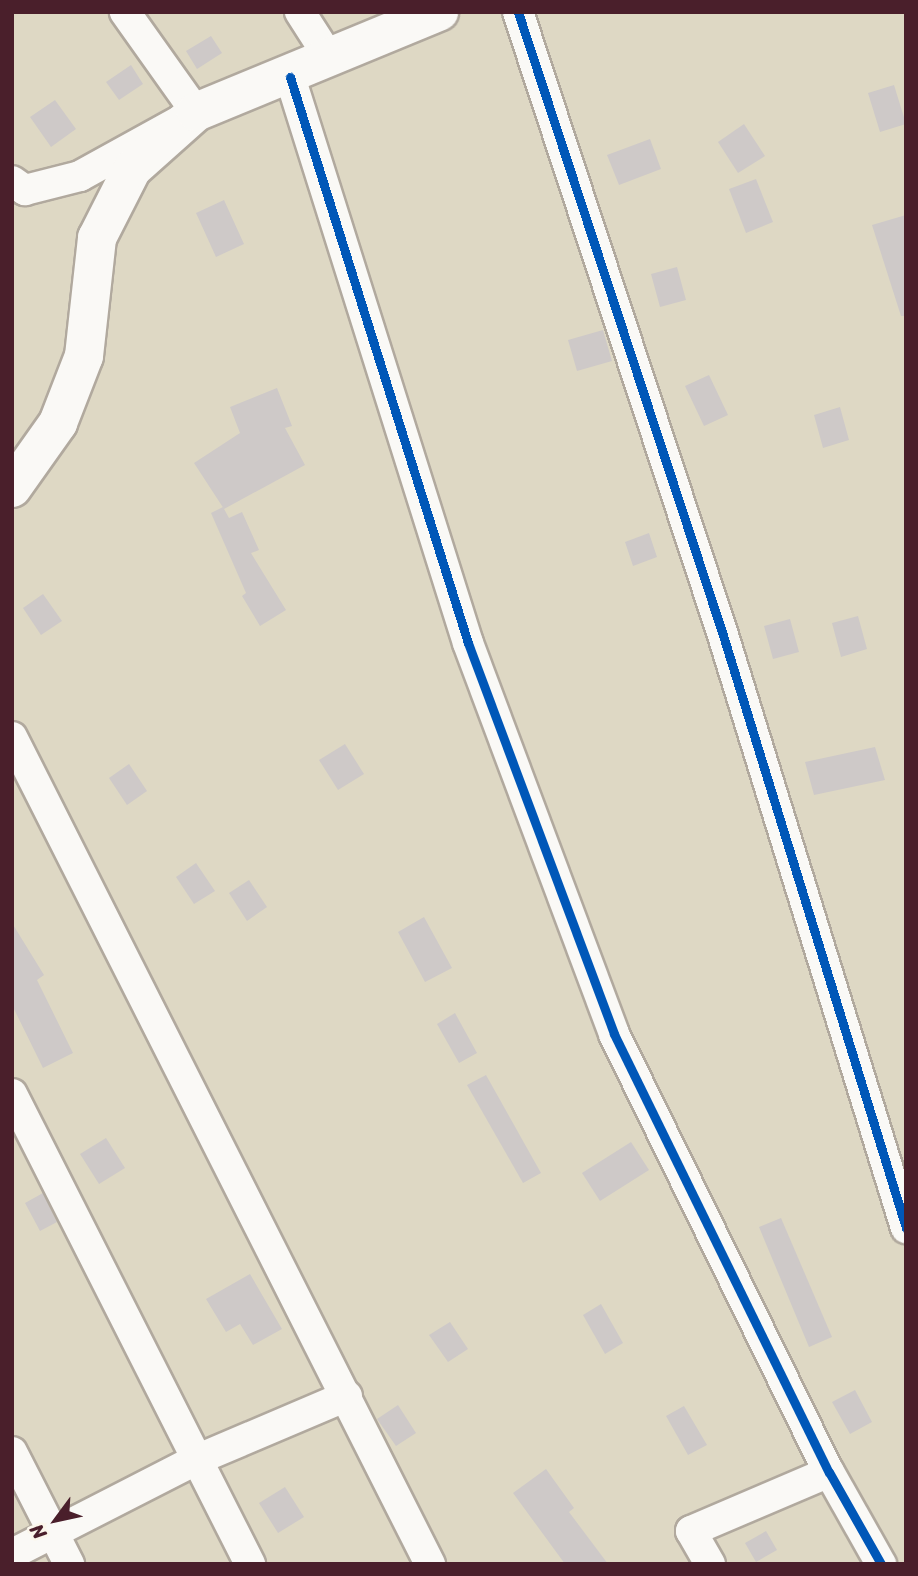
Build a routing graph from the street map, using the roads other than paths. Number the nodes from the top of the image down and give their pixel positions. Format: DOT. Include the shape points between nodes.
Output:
graph roads {
  1 [pos="125,12"];
  2 [pos="300,12"];
  3 [pos="439,12"];
  4 [pos="518,12"];
  5 [pos="330,60"];
  6 [pos="290,77"];
  7 [pos="196,112"];
  8 [pos="12,181"];
  9 [pos="12,488"];
  10 [pos="12,737"];
  11 [pos="12,1094"];
  12 [pos="906,1228"];
  13 [pos="346,1396"];
  14 [pos="12,1452"];
  15 [pos="196,1460"];
  16 [pos="829,1472"];
  17 [pos="53,1531"];
  18 [pos="12,1554"];
  19 [pos="69,1564"];
  20 [pos="250,1564"];
  21 [pos="430,1564"];
  22 [pos="710,1564"];
  23 [pos="881,1564"];
  1 -- 7 [label="street"];
  2 -- 5 [label="street"];
  3 -- 5 [label="street"];
  4 -- 12 [label="street" via="722,632"];
  5 -- 6 [label="street"];
  6 -- 7 [label="street"];
  6 -- 16 [label="street" via="468,643 614,1034"];
  7 -- 8 [label="street" via="80,176 25,190"];
  7 -- 9 [label="street" via="132,169 97,238 84,356 58,423"];
  10 -- 13 [label="street"];
  11 -- 15 [label="street"];
  13 -- 15 [label="street"];
  13 -- 21 [label="street"];
  14 -- 17 [label="street"];
  15 -- 17 [label="street"];
  15 -- 20 [label="street"];
  16 -- 22 [label="street" via="691,1531"];
  16 -- 23 [label="street"];
  17 -- 18 [label="street"];
  17 -- 19 [label="street"];
}
